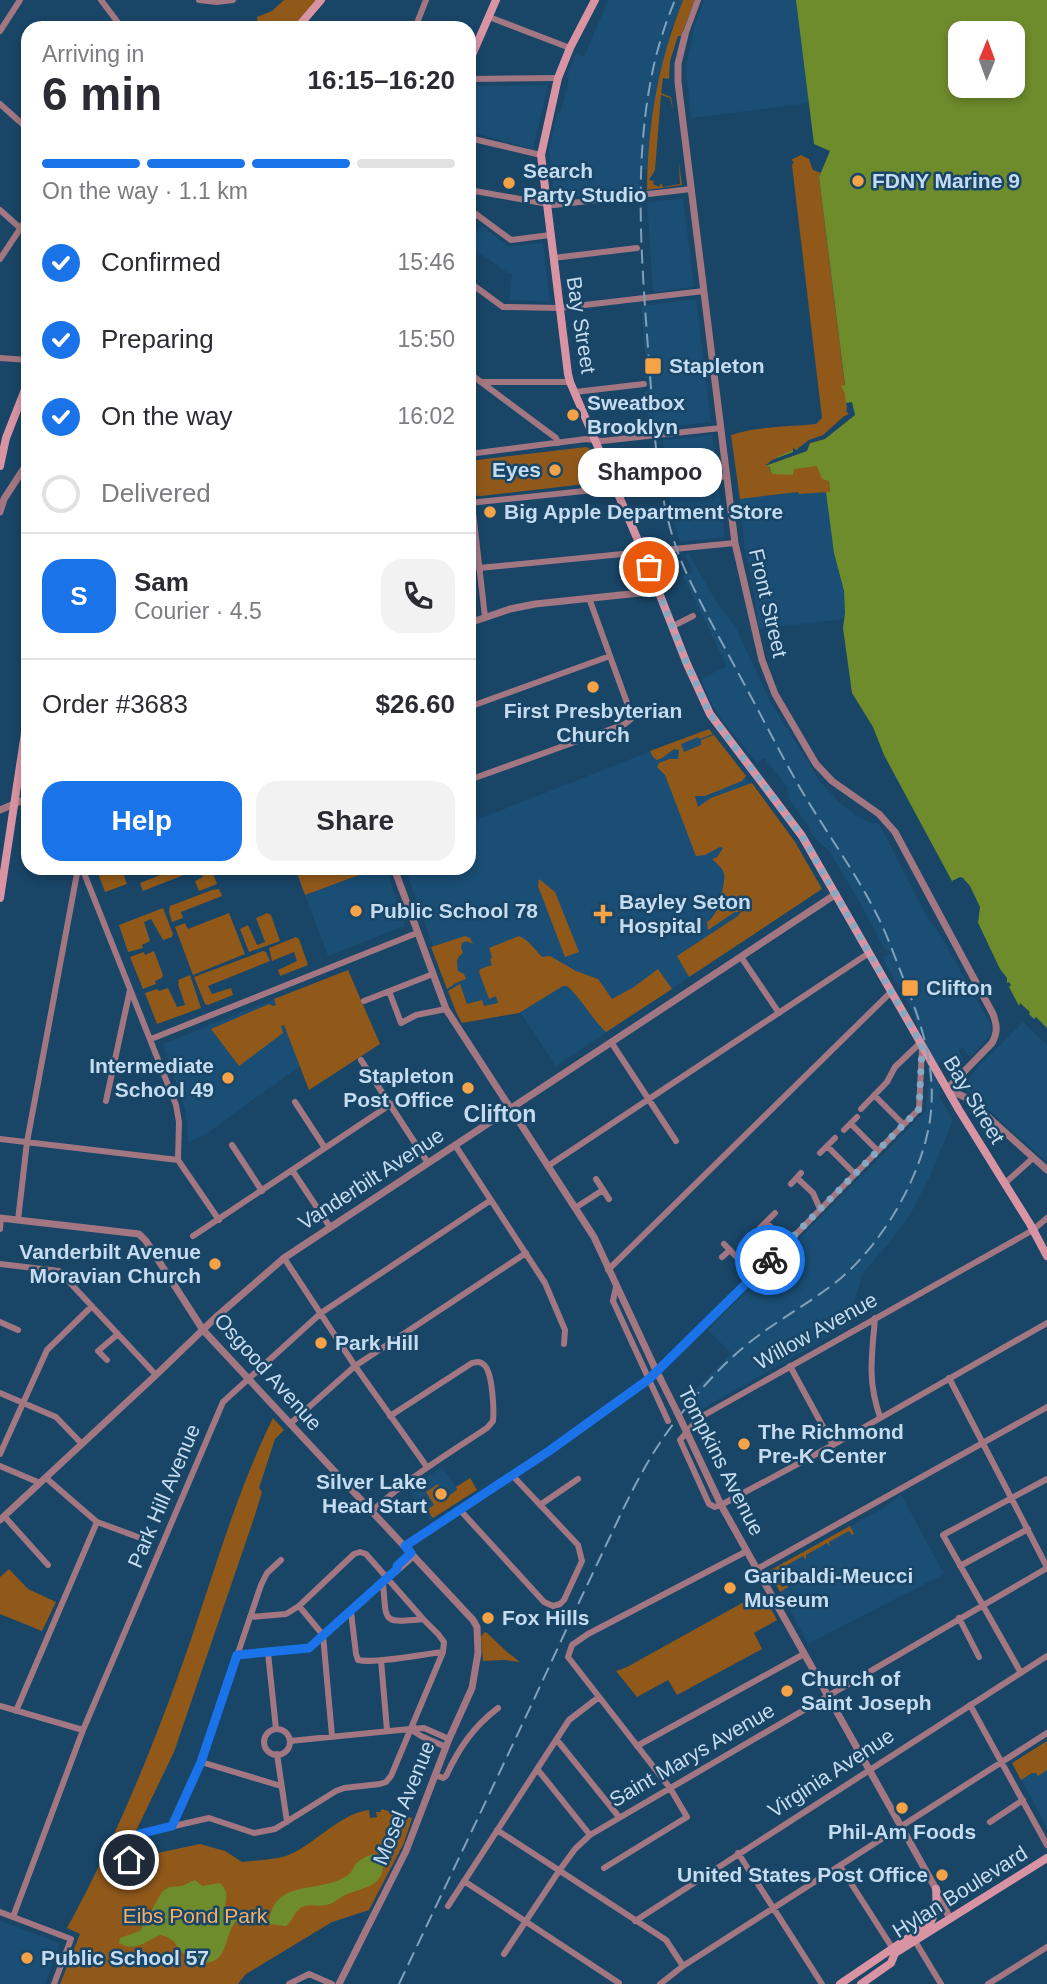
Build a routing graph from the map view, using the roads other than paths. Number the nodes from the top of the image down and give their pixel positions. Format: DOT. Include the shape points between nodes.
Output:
graph roads {
  1 [pos="20,0"];
  2 [pos="101,0"];
  3 [pos="199,0"];
  4 [pos="233,0"];
  5 [pos="321,0"];
  6 [pos="426,0"];
  7 [pos="496,0"];
  8 [pos="594,0"];
  9 [pos="698,0"];
  10 [pos="489,17"];
  11 [pos="114,21"];
  12 [pos="303,21"];
  13 [pos="418,21"];
  14 [pos="0,31"];
  15 [pos="685,35"];
  16 [pos="476,46"];
  17 [pos="570,48"];
  18 [pos="558,78"];
  19 [pos="476,79"];
  20 [pos="0,104"];
  21 [pos="21,120"];
  22 [pos="476,140"];
  23 [pos="541,155"];
  24 [pos="691,189"];
  25 [pos="476,191"];
  26 [pos="547,205"];
  27 [pos="0,210"];
  28 [pos="476,214"];
  29 [pos="20,228"];
  30 [pos="550,235"];
  31 [pos="637,248"];
  32 [pos="553,258"];
  33 [pos="0,259"];
  34 [pos="476,287"];
  35 [pos="704,291"];
  36 [pos="559,308"];
  37 [pos="0,358"];
  38 [pos="21,360"];
  39 [pos="476,378"];
  40 [pos="482,382"];
  41 [pos="570,382"];
  42 [pos="644,384"];
  43 [pos="575,392"];
  44 [pos="21,400"];
  45 [pos="721,428"];
  46 [pos="595,440"];
  47 [pos="558,443"];
  48 [pos="476,453"];
  49 [pos="0,466"];
  50 [pos="21,473"];
  51 [pos="726,476"];
  52 [pos="615,488"];
  53 [pos="476,502"];
  54 [pos="0,512"];
  55 [pos="735,543"];
  56 [pos="476,544"];
  57 [pos="643,552"];
  58 [pos="479,568"];
  59 [pos="659,591"];
  60 [pos="589,598"];
  61 [pos="485,617"];
  62 [pos="693,617"];
  63 [pos="476,620"];
  64 [pos="673,626"];
  65 [pos="610,656"];
  66 [pos="476,704"];
  67 [pos="21,762"];
  68 [pos="476,777"];
  69 [pos="21,801"];
  70 [pos="15,804"];
  71 [pos="0,810"];
  72 [pos="79,875"];
  73 [pos="83,875"];
  74 [pos="397,875"];
  75 [pos="836,894"];
  76 [pos="0,898"];
  77 [pos="418,933"];
  78 [pos="869,953"];
  79 [pos="741,957"];
  80 [pos="433,974"];
  81 [pos="131,989"];
  82 [pos="389,991"];
  83 [pos="891,992"];
  84 [pos="364,1001"];
  85 [pos="446,1009"];
  86 [pos="779,1013"];
  87 [pos="151,1039"];
  88 [pos="611,1042"];
  89 [pos="921,1045"];
  90 [pos="361,1060"];
  91 [pos="947,1089"];
  92 [pos="874,1095"];
  93 [pos="649,1100"];
  94 [pos="106,1101"];
  95 [pos="295,1102"];
  96 [pos="391,1104"];
  97 [pos="509,1109"];
  98 [pos="860,1109"];
  99 [pos="857,1117"];
  100 [pos="850,1124"];
  101 [pos="903,1124"];
  102 [pos="844,1130"];
  103 [pos="835,1138"];
  104 [pos="0,1139"];
  105 [pos="676,1141"];
  106 [pos="27,1142"];
  107 [pos="232,1145"];
  108 [pos="455,1145"];
  109 [pos="827,1146"];
  110 [pos="325,1148"];
  111 [pos="878,1151"];
  112 [pos="821,1153"];
  113 [pos="1033,1158"];
  114 [pos="178,1160"];
  115 [pos="428,1163"];
  116 [pos="548,1166"];
  117 [pos="292,1170"];
  118 [pos="1047,1170"];
  119 [pos="855,1174"];
  120 [pos="596,1179"];
  121 [pos="791,1184"];
  122 [pos="1004,1184"];
  123 [pos="603,1190"];
  124 [pos="262,1191"];
  125 [pos="610,1199"];
  126 [pos="491,1200"];
  127 [pos="575,1208"];
  128 [pos="820,1209"];
  129 [pos="775,1213"];
  130 [pos="1,1218"];
  131 [pos="1047,1218"];
  132 [pos="18,1220"];
  133 [pos="219,1220"];
  134 [pos="766,1222"];
  135 [pos="330,1227"];
  136 [pos="760,1228"];
  137 [pos="0,1229"];
  138 [pos="1033,1230"];
  139 [pos="192,1236"];
  140 [pos="787,1243"];
  141 [pos="724,1244"];
  142 [pos="730,1250"];
  143 [pos="526,1253"];
  144 [pos="1047,1256"];
  145 [pos="722,1257"];
  146 [pos="284,1258"];
  147 [pos="0,1264"];
  148 [pos="608,1270"];
  149 [pos="755,1276"];
  150 [pos="616,1287"];
  151 [pos="92,1306"];
  152 [pos="321,1313"];
  153 [pos="875,1318"];
  154 [pos="0,1322"];
  155 [pos="1047,1323"];
  156 [pos="18,1330"];
  157 [pos="203,1330"];
  158 [pos="118,1334"];
  159 [pos="564,1344"];
  160 [pos="107,1360"];
  161 [pos="355,1366"];
  162 [pos="790,1366"];
  163 [pos="156,1376"];
  164 [pos="949,1378"];
  165 [pos="248,1379"];
  166 [pos="649,1379"];
  167 [pos="0,1392"];
  168 [pos="22,1402"];
  169 [pos="1047,1408"];
  170 [pos="390,1416"];
  171 [pos="880,1417"];
  172 [pos="668,1421"];
  173 [pos="291,1423"];
  174 [pos="984,1443"];
  175 [pos="82,1444"];
  176 [pos="833,1445"];
  177 [pos="0,1454"];
  178 [pos="0,1466"];
  179 [pos="427,1467"];
  180 [pos="513,1475"];
  181 [pos="578,1479"];
  182 [pos="1047,1479"];
  183 [pos="43,1480"];
  184 [pos="1013,1498"];
  185 [pos="540,1505"];
  186 [pos="721,1505"];
  187 [pos="460,1510"];
  188 [pos="372,1511"];
  189 [pos="2,1518"];
  190 [pos="97,1522"];
  191 [pos="1028,1529"];
  192 [pos="146,1540"];
  193 [pos="405,1546"];
  194 [pos="747,1551"];
  195 [pos="412,1554"];
  196 [pos="281,1560"];
  197 [pos="48,1565"];
  198 [pos="960,1566"];
  199 [pos="1047,1567"];
  200 [pos="757,1569"];
  201 [pos="385,1581"];
  202 [pos="299,1605"];
  203 [pos="982,1605"];
  204 [pos="351,1612"];
  205 [pos="250,1617"];
  206 [pos="959,1618"];
  207 [pos="423,1619"];
  208 [pos="477,1627"];
  209 [pos="323,1635"];
  210 [pos="443,1652"];
  211 [pos="268,1653"];
  212 [pos="804,1654"];
  213 [pos="237,1655"];
  214 [pos="1047,1656"];
  215 [pos="979,1657"];
  216 [pos="382,1660"];
  217 [pos="1021,1672"];
  218 [pos="827,1696"];
  219 [pos="598,1697"];
  220 [pos="970,1705"];
  221 [pos="0,1706"];
  222 [pos="498,1708"];
  223 [pos="16,1711"];
  224 [pos="276,1729"];
  225 [pos="410,1729"];
  226 [pos="83,1730"];
  227 [pos="387,1730"];
  228 [pos="1047,1733"];
  229 [pos="332,1736"];
  230 [pos="557,1740"];
  231 [pos="290,1741"];
  232 [pos="448,1743"];
  233 [pos="637,1746"];
  234 [pos="277,1754"];
  235 [pos="201,1762"];
  236 [pos="1001,1763"];
  237 [pos="538,1770"];
  238 [pos="869,1770"];
  239 [pos="435,1775"];
  240 [pos="281,1786"];
  241 [pos="670,1788"];
  242 [pos="1023,1800"];
  243 [pos="619,1817"];
  244 [pos="287,1822"];
  245 [pos="990,1822"];
  246 [pos="172,1826"];
  247 [pos="901,1827"];
  248 [pos="497,1830"];
  249 [pos="590,1835"];
  250 [pos="1047,1845"];
  251 [pos="738,1853"];
  252 [pos="1047,1858"];
  253 [pos="129,1860"];
  254 [pos="840,1866"];
  255 [pos="604,1868"];
  256 [pos="559,1871"];
  257 [pos="464,1881"];
  258 [pos="936,1889"];
  259 [pos="448,1906"];
  260 [pos="774,1909"];
  261 [pos="0,1912"];
  262 [pos="13,1917"];
  263 [pos="950,1919"];
  264 [pos="635,1920"];
  265 [pos="525,1922"];
  266 [pos="915,1941"];
  267 [pos="1047,1947"];
  268 [pos="894,1951"];
  269 [pos="504,1954"];
  270 [pos="683,1966"];
  271 [pos="619,1983"];
  272 [pos="54,1984"];
  273 [pos="289,1984"];
  274 [pos="332,1984"];
  275 [pos="339,1984"];
  276 [pos="660,1984"];
  277 [pos="822,1984"];
  278 [pos="840,1984"];
  279 [pos="861,1984"];
  280 [pos="941,1984"];
  281 [pos="988,1984"];
  1 -- 14 [label="street"];
  2 -- 11 [label="street"];
  3 -- 4 [label="street"];
  5 -- 12 [label="main road"];
  6 -- 13 [label="street"];
  7 -- 10 [label="main road"];
  8 -- 17 [label="main road, Bay Street"];
  9 -- 15 [label="street"];
  10 -- 16 [label="main road"];
  10 -- 17 [label="street"];
  15 -- 24 [label="street, Front Street" via="678,71"];
  17 -- 18 [label="main road, Bay Street"];
  18 -- 19 [label="street"];
  18 -- 23 [label="main road, Bay Street"];
  20 -- 21 [label="street"];
  22 -- 23 [label="street"];
  23 -- 26 [label="main road, Bay Street"];
  24 -- 26 [label="street"];
  24 -- 35 [label="street, Front Street"];
  25 -- 26 [label="street"];
  26 -- 30 [label="main road, Bay Street"];
  27 -- 29 [label="street"];
  28 -- 30 [label="street" via="511,240"];
  29 -- 33 [label="street"];
  30 -- 32 [label="main road, Bay Street"];
  31 -- 32 [label="street"];
  32 -- 36 [label="main road, Bay Street"];
  34 -- 36 [label="street" via="503,307"];
  35 -- 36 [label="street"];
  35 -- 45 [label="street, Front Street"];
  36 -- 41 [label="main road, Bay Street"];
  37 -- 38 [label="street"];
  39 -- 40 [label="street"];
  40 -- 41 [label="street"];
  40 -- 47 [label="street"];
  41 -- 43 [label="main road, Bay Street"];
  42 -- 43 [label="street"];
  43 -- 46 [label="main road, Bay Street"];
  44 -- 49 [label="main road"];
  45 -- 46 [label="street"];
  45 -- 51 [label="street, Front Street"];
  46 -- 47 [label="street"];
  46 -- 52 [label="main road, Bay Street"];
  47 -- 48 [label="street"];
  50 -- 54 [label="street"];
  51 -- 52 [label="street"];
  51 -- 55 [label="street, Front Street"];
  52 -- 53 [label="street"];
  52 -- 57 [label="main road, Bay Street"];
  55 -- 57 [label="street"];
  55 -- 91 [label="street, Front Street" via="762,660 796,733 832,781 879,814 895,832 996,1022 992,1043"];
  56 -- 58 [label="street"];
  57 -- 58 [label="street"];
  57 -- 59 [label="main road, Bay Street"];
  58 -- 61 [label="street"];
  59 -- 60 [label="street"];
  59 -- 64 [label="main road, Bay Street"];
  60 -- 61 [label="street" via="535,604"];
  60 -- 65 [label="street"];
  61 -- 63 [label="street"];
  62 -- 64 [label="street"];
  64 -- 75 [label="main road, Bay Street" via="710,714 802,836"];
  65 -- 66 [label="street"];
  65 -- 68 [label="street" via="631,719"];
  67 -- 70 [label="main road"];
  69 -- 70 [label="street"];
  70 -- 71 [label="street"];
  70 -- 76 [label="main road"];
  72 -- 106 [label="street"];
  73 -- 81 [label="street"];
  74 -- 77 [label="street, Tompkins Avenue"];
  75 -- 78 [label="main road, Bay Street"];
  75 -- 79 [label="street, Vanderbilt Avenue"];
  77 -- 80 [label="street, Tompkins Avenue"];
  77 -- 87 [label="street"];
  78 -- 83 [label="main road, Bay Street"];
  78 -- 86 [label="street"];
  79 -- 86 [label="street"];
  79 -- 88 [label="street, Vanderbilt Avenue"];
  80 -- 82 [label="street"];
  80 -- 85 [label="street, Tompkins Avenue"];
  81 -- 87 [label="street"];
  81 -- 94 [label="street"];
  82 -- 84 [label="street"];
  82 -- 85 [label="street" via="401,1023"];
  83 -- 89 [label="main road, Bay Street"];
  83 -- 148 [label="street"];
  85 -- 97 [label="street, Tompkins Avenue"];
  86 -- 93 [label="street"];
  87 -- 114 [label="street" via="176,1105"];
  88 -- 93 [label="street"];
  88 -- 97 [label="street, Vanderbilt Avenue"];
  89 -- 91 [label="main road, Bay Street"];
  89 -- 92 [label="street" via="895,1067"];
  89 -- 101 [label="street" via="919,1109"];
  90 -- 96 [label="street"];
  91 -- 113 [label="street" via="967,1098"];
  91 -- 122 [label="main road, Bay Street"];
  92 -- 98 [label="street"];
  92 -- 101 [label="street"];
  93 -- 105 [label="street"];
  93 -- 116 [label="street"];
  95 -- 110 [label="street"];
  96 -- 110 [label="street"];
  96 -- 115 [label="street"];
  97 -- 108 [label="street, Vanderbilt Avenue"];
  97 -- 116 [label="street, Tompkins Avenue"];
  99 -- 100 [label="street"];
  100 -- 102 [label="street"];
  100 -- 111 [label="street"];
  101 -- 111 [label="street"];
  103 -- 109 [label="street"];
  104 -- 106 [label="street"];
  106 -- 114 [label="street"];
  106 -- 132 [label="street"];
  107 -- 124 [label="street"];
  108 -- 115 [label="street, Vanderbilt Avenue"];
  108 -- 126 [label="street"];
  109 -- 112 [label="street"];
  109 -- 119 [label="street"];
  110 -- 117 [label="street"];
  111 -- 119 [label="street"];
  113 -- 118 [label="street"];
  113 -- 122 [label="street"];
  114 -- 133 [label="street"];
  115 -- 135 [label="street, Vanderbilt Avenue"];
  116 -- 127 [label="street, Tompkins Avenue"];
  117 -- 124 [label="street"];
  117 -- 135 [label="street"];
  119 -- 128 [label="street"];
  120 -- 123 [label="street"];
  121 -- 128 [label="street" via="799,1176"];
  122 -- 138 [label="main road, Bay Street"];
  123 -- 125 [label="street"];
  123 -- 127 [label="street"];
  124 -- 133 [label="street"];
  126 -- 143 [label="street"];
  126 -- 152 [label="street, Park Hill Avenue"];
  127 -- 148 [label="street, Tompkins Avenue"];
  128 -- 140 [label="street"];
  129 -- 134 [label="street"];
  130 -- 132 [label="street, Osgood Avenue"];
  130 -- 137 [label="street"];
  131 -- 138 [label="street, Willow Avenue"];
  132 -- 157 [label="street, Osgood Avenue" via="139,1234"];
  133 -- 139 [label="street"];
  134 -- 136 [label="street"];
  134 -- 140 [label="street"];
  135 -- 146 [label="street, Vanderbilt Avenue"];
  138 -- 144 [label="main road, Bay Street"];
  138 -- 153 [label="street, Willow Avenue"];
  140 -- 149 [label="street"];
  141 -- 142 [label="street"];
  142 -- 145 [label="street"];
  142 -- 149 [label="street"];
  143 -- 159 [label="street" via="565,1330"];
  143 -- 161 [label="street"];
  146 -- 152 [label="street"];
  146 -- 157 [label="street, Vanderbilt Avenue"];
  147 -- 151 [label="street" via="59,1271"];
  148 -- 150 [label="street, Tompkins Avenue"];
  149 -- 166 [label="street"];
  150 -- 166 [label="street" via="613,1301"];
  150 -- 186 [label="street, Tompkins Avenue, bridge"];
  151 -- 158 [label="street"];
  151 -- 168 [label="street" via="47,1350"];
  152 -- 161 [label="street"];
  152 -- 165 [label="street, Park Hill Avenue"];
  153 -- 162 [label="street, Willow Avenue"];
  153 -- 171 [label="street" via="870,1371"];
  154 -- 156 [label="street"];
  155 -- 164 [label="street"];
  157 -- 163 [label="street, Vanderbilt Avenue"];
  157 -- 165 [label="street, Osgood Avenue"];
  158 -- 160 [label="street" via="98,1351"];
  158 -- 163 [label="street"];
  161 -- 170 [label="street"];
  161 -- 173 [label="street"];
  162 -- 176 [label="street"];
  162 -- 186 [label="street, Willow Avenue" via="699,1418 680,1440 709,1504"];
  163 -- 175 [label="street, Vanderbilt Avenue"];
  164 -- 171 [label="street"];
  164 -- 174 [label="street"];
  165 -- 173 [label="street, Osgood Avenue"];
  165 -- 226 [label="street, Park Hill Avenue" via="223,1402"];
  166 -- 172 [label="street"];
  166 -- 180 [label="street"];
  167 -- 168 [label="street"];
  168 -- 175 [label="street" via="57,1418"];
  168 -- 177 [label="street"];
  169 -- 174 [label="street"];
  170 -- 179 [label="street"];
  170 -- 179 [label="street" via="472,1363 487,1368 494,1422"];
  171 -- 176 [label="street"];
  173 -- 188 [label="street, Osgood Avenue"];
  174 -- 184 [label="street"];
  174 -- 200 [label="street"];
  175 -- 183 [label="street, Vanderbilt Avenue"];
  176 -- 186 [label="street"];
  178 -- 183 [label="street"];
  179 -- 188 [label="street"];
  180 -- 185 [label="street"];
  180 -- 187 [label="street"];
  181 -- 185 [label="street"];
  182 -- 184 [label="street"];
  183 -- 189 [label="street, Vanderbilt Avenue"];
  183 -- 190 [label="street"];
  184 -- 191 [label="street"];
  184 -- 198 [label="street" via="943,1535"];
  185 -- 187 [label="street" via="578,1545 582,1561 564,1600 553,1606 544,1602"];
  186 -- 194 [label="street, Tompkins Avenue"];
  187 -- 193 [label="street"];
  188 -- 193 [label="street, Osgood Avenue"];
  189 -- 197 [label="street"];
  190 -- 192 [label="street"];
  190 -- 223 [label="street"];
  191 -- 198 [label="street"];
  191 -- 199 [label="street"];
  193 -- 195 [label="street, Osgood Avenue"];
  194 -- 200 [label="street, Tompkins Avenue"];
  194 -- 219 [label="street" via="572,1645 568,1657"];
  195 -- 201 [label="street"];
  195 -- 208 [label="street, Osgood Avenue"];
  196 -- 205 [label="street" via="264,1579"];
  198 -- 203 [label="street"];
  199 -- 203 [label="street, Saint Marys Avenue"];
  200 -- 212 [label="street, Tompkins Avenue"];
  201 -- 202 [label="street" via="366,1554 357,1552"];
  201 -- 204 [label="street"];
  201 -- 207 [label="street"];
  201 -- 207 [label="street" via="390,1620"];
  202 -- 205 [label="street" via="286,1614"];
  202 -- 209 [label="street"];
  203 -- 206 [label="street, Saint Marys Avenue"];
  203 -- 217 [label="street"];
  204 -- 209 [label="street"];
  204 -- 216 [label="street" via="358,1660"];
  205 -- 213 [label="street"];
  206 -- 215 [label="street"];
  206 -- 218 [label="street, Saint Marys Avenue"];
  207 -- 210 [label="street" via="444,1642"];
  208 -- 232 [label="street, Mosel Avenue" via="472,1688"];
  209 -- 211 [label="street" via="309,1648"];
  209 -- 229 [label="street"];
  210 -- 216 [label="street"];
  210 -- 225 [label="street"];
  211 -- 213 [label="street"];
  211 -- 224 [label="street"];
  212 -- 218 [label="street, Tompkins Avenue"];
  212 -- 233 [label="street"];
  213 -- 235 [label="street"];
  214 -- 217 [label="street, Virginia Avenue"];
  216 -- 227 [label="street"];
  217 -- 220 [label="street, Virginia Avenue"];
  218 -- 238 [label="street, Tompkins Avenue"];
  218 -- 241 [label="street, Saint Marys Avenue"];
  219 -- 230 [label="street" via="569,1720"];
  219 -- 233 [label="street"];
  220 -- 236 [label="street"];
  220 -- 238 [label="street, Virginia Avenue"];
  221 -- 223 [label="street"];
  222 -- 239 [label="street" via="469,1734 446,1776"];
  223 -- 226 [label="street"];
  224 -- 231 [label="street" via="285,1732"];
  224 -- 234 [label="street" via="264,1741 270,1752"];
  225 -- 227 [label="street"];
  225 -- 232 [label="street" via="424,1728"];
  225 -- 244 [label="street" via="386,1782 336,1791"];
  226 -- 262 [label="street, Park Hill Avenue"];
  227 -- 229 [label="street"];
  228 -- 236 [label="street"];
  229 -- 231 [label="street"];
  230 -- 237 [label="street"];
  230 -- 243 [label="street"];
  231 -- 234 [label="street" via="287,1749"];
  232 -- 239 [label="street, Mosel Avenue"];
  233 -- 241 [label="street"];
  234 -- 240 [label="street"];
  235 -- 240 [label="street"];
  235 -- 246 [label="street"];
  236 -- 242 [label="street"];
  236 -- 247 [label="street"];
  237 -- 248 [label="street"];
  237 -- 249 [label="street"];
  238 -- 247 [label="street, Tompkins Avenue"];
  238 -- 251 [label="street, Virginia Avenue"];
  239 -- 275 [label="street, Mosel Avenue" via="405,1851"];
  240 -- 244 [label="street"];
  241 -- 243 [label="street, Saint Marys Avenue"];
  241 -- 255 [label="street" via="687,1817"];
  242 -- 245 [label="street"];
  242 -- 250 [label="street"];
  243 -- 249 [label="street, Saint Marys Avenue"];
  244 -- 246 [label="street" via="256,1833 209,1818"];
  246 -- 253 [label="street" via="139,1834"];
  247 -- 254 [label="street"];
  247 -- 258 [label="street, Tompkins Avenue"];
  248 -- 256 [label="street"];
  248 -- 257 [label="street"];
  249 -- 256 [label="street, Saint Marys Avenue"];
  251 -- 260 [label="street"];
  251 -- 264 [label="street, Virginia Avenue"];
  252 -- 263 [label="main road, Hylan Boulevard"];
  254 -- 260 [label="street"];
  254 -- 268 [label="street"];
  256 -- 264 [label="street"];
  256 -- 265 [label="street, Saint Marys Avenue"];
  257 -- 259 [label="street"];
  257 -- 265 [label="street"];
  258 -- 263 [label="street, Tompkins Avenue"];
  258 -- 268 [label="main road" via="932,1920"];
  260 -- 270 [label="street"];
  260 -- 277 [label="street"];
  261 -- 262 [label="street"];
  262 -- 272 [label="street" via="71,1939"];
  263 -- 266 [label="main road, Hylan Boulevard"];
  264 -- 270 [label="street" via="666,1940"];
  265 -- 269 [label="street, Saint Marys Avenue"];
  265 -- 271 [label="street"];
  266 -- 268 [label="main road, Hylan Boulevard"];
  266 -- 280 [label="street"];
  267 -- 281 [label="street"];
  268 -- 278 [label="main road, Hylan Boulevard"];
  268 -- 279 [label="main road, Hylan Boulevard" via="891,1963"];
  270 -- 276 [label="street"];
  273 -- 274 [label="street" via="309,1974"];
}
